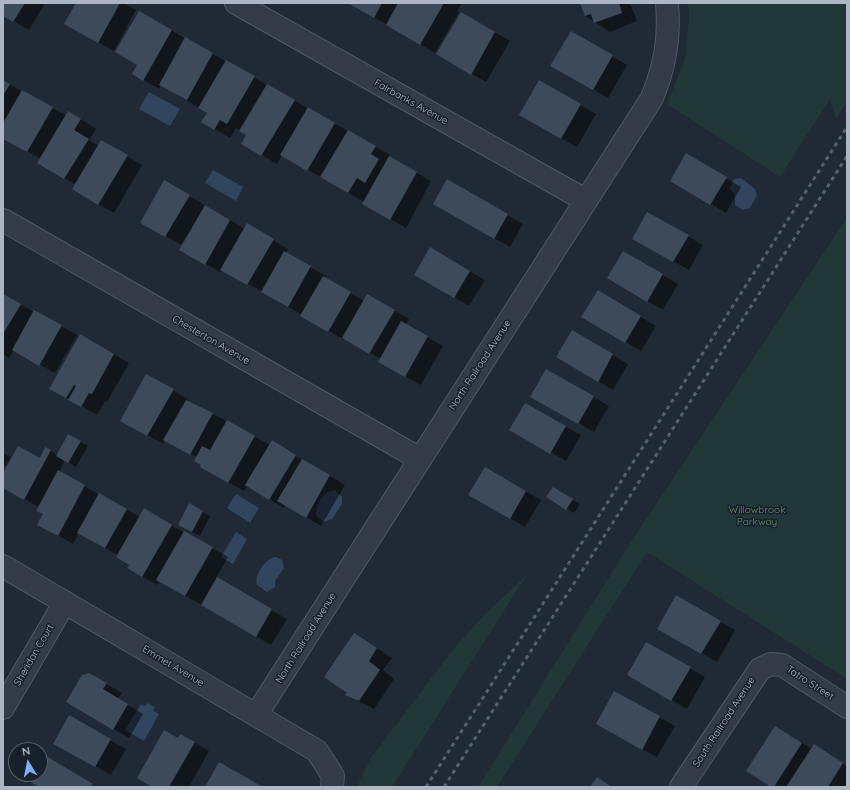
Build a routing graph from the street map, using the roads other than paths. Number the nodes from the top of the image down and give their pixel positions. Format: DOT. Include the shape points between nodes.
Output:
graph roads {
  1 [pos="236,3"];
  2 [pos="667,3"];
  3 [pos="585,200"];
  4 [pos="3,220"];
  5 [pos="420,459"];
  6 [pos="3,566"];
  7 [pos="65,602"];
  8 [pos="771,664"];
  9 [pos="847,707"];
  10 [pos="3,708"];
  11 [pos="256,716"];
  12 [pos="333,782"];
  13 [pos="681,787"];
  1 -- 3 [label="street, Fairbanks Avenue"];
  2 -- 3 [label="street, North Railroad Avenue" via="669,29 657,87"];
  3 -- 5 [label="street, North Railroad Avenue"];
  4 -- 5 [label="street, Chesterton Avenue"];
  5 -- 11 [label="street, North Railroad Avenue"];
  6 -- 7 [label="street, Emmet Avenue"];
  7 -- 10 [label="street, Sheridan Court"];
  7 -- 11 [label="street, Emmet Avenue"];
  8 -- 9 [label="street, Tatro Street" via="782,665"];
  8 -- 13 [label="street, South Railroad Avenue" via="760,669 753,677"];
  11 -- 12 [label="street, Emmet Avenue" via="317,751"];
}
